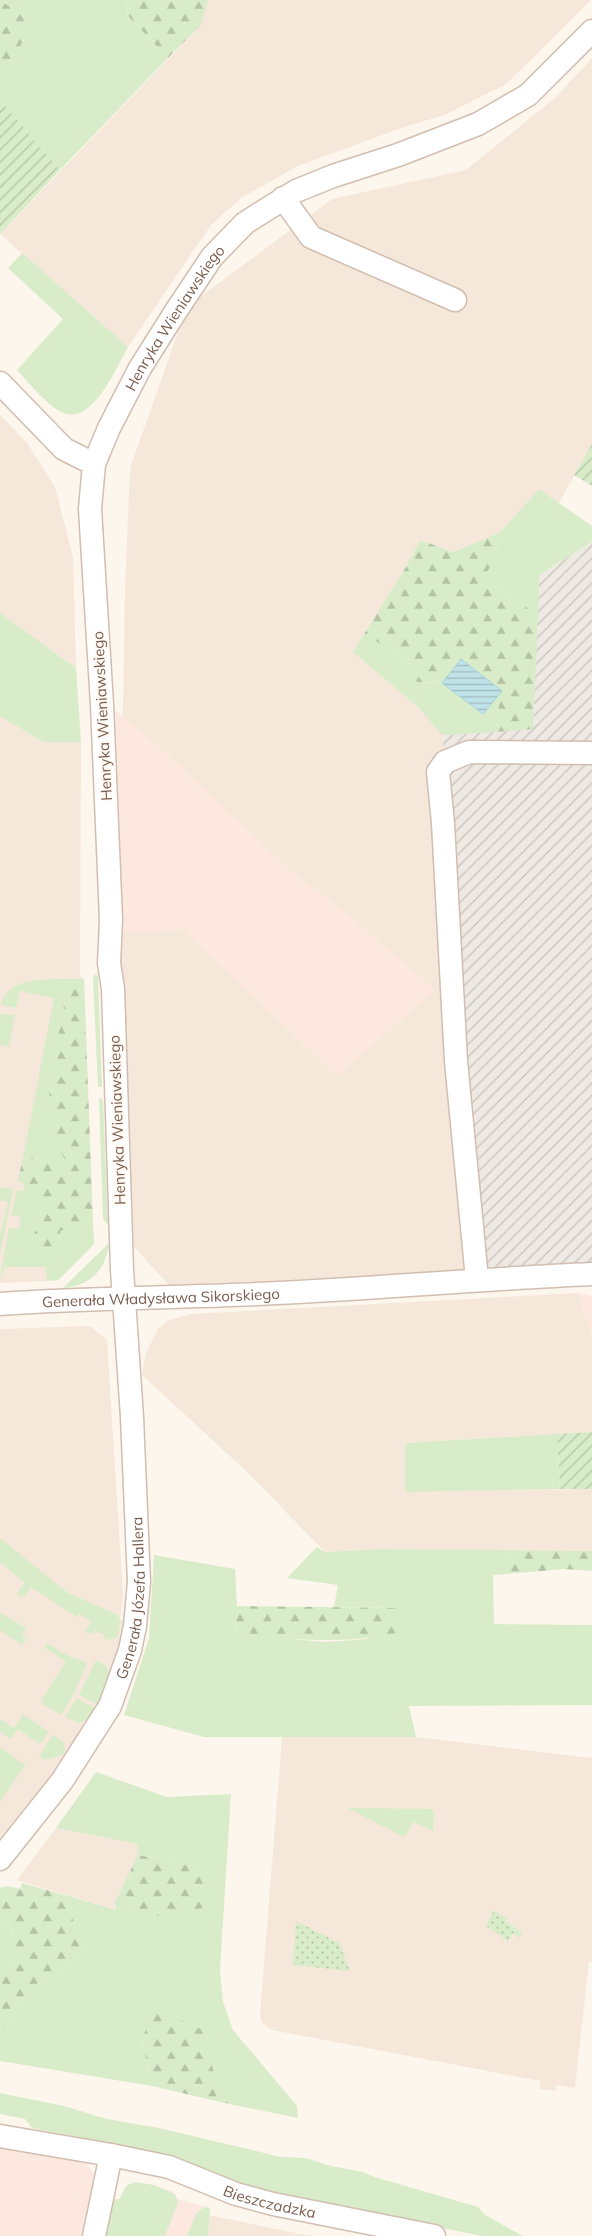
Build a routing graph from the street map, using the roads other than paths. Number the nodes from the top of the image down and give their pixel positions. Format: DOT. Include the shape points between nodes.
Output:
graph roads {
  1 [pos="592,31"];
  2 [pos="283,198"];
  3 [pos="456,300"];
  4 [pos="0,384"];
  5 [pos="94,464"];
  6 [pos="592,753"];
  7 [pos="592,1274"];
  8 [pos="477,1279"];
  9 [pos="125,1299"];
  10 [pos="0,1304"];
  11 [pos="0,1859"];
  12 [pos="0,2136"];
  13 [pos="111,2155"];
  14 [pos="94,2236"];
  15 [pos="434,2236"];
  1 -- 2 [label="street, Henryka Wieniawskiego" via="528,95 478,124 333,176"];
  2 -- 3 [label="street" via="311,237"];
  2 -- 5 [label="street, Henryka Wieniawskiego" via="245,223 212,257 140,368"];
  4 -- 5 [label="street" via="64,449"];
  5 -- 9 [label="street, Henryka Wieniawskiego" via="90,509 102,705 111,920 109,963 113,989"];
  6 -- 8 [label="street" via="469,752 445,762 438,772 456,1061"];
  7 -- 8 [label="street, Generała Władysława Sikorskiego"];
  8 -- 9 [label="street, Generała Władysława Sikorskiego" via="312,1291"];
  9 -- 10 [label="street, Generała Władysława Sikorskiego"];
  9 -- 11 [label="street, Generała Józefa Hallera" via="139,1582 133,1634 110,1706 62,1781"];
  12 -- 13 [label="street, Bieszczadzka"];
  13 -- 14 [label="street"];
  13 -- 15 [label="street, Bieszczadzka" via="169,2167 236,2194 273,2204"];
}
